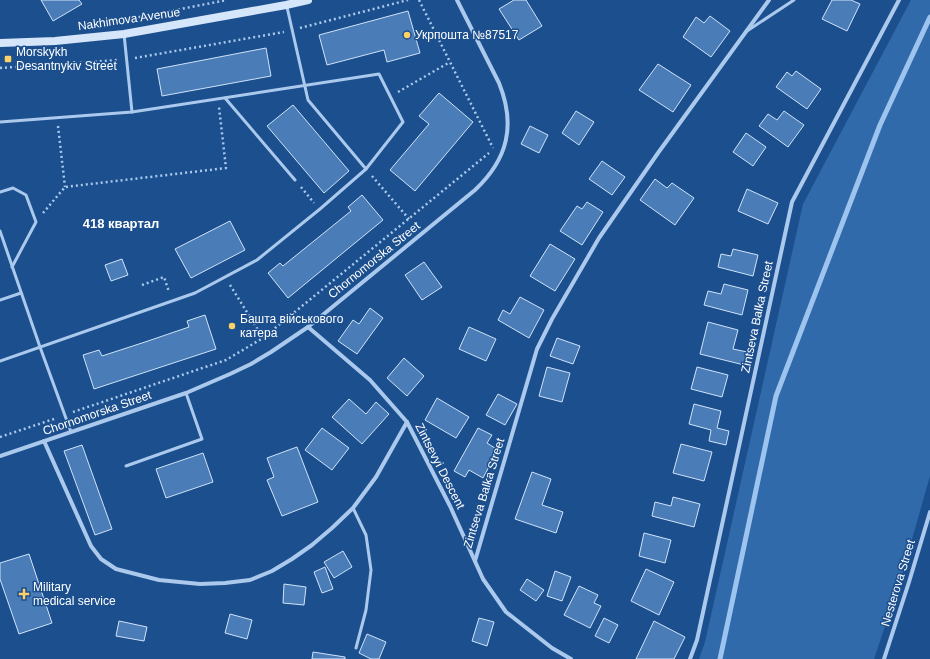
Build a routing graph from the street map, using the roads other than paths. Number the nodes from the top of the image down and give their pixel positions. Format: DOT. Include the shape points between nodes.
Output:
graph roads {
  1 [pos="308,0"];
  2 [pos="457,0"];
  3 [pos="769,0"];
  4 [pos="794,0"];
  5 [pos="899,0"];
  6 [pos="286,5"];
  7 [pos="745,33"];
  8 [pos="124,34"];
  9 [pos="0,43"];
  10 [pos="305,86"];
  11 [pos="225,98"];
  12 [pos="132,112"];
  13 [pos="0,122"];
  14 [pos="366,169"];
  15 [pos="295,180"];
  16 [pos="0,192"];
  17 [pos="0,232"];
  18 [pos="12,268"];
  19 [pos="21,293"];
  20 [pos="0,300"];
  21 [pos="308,327"];
  22 [pos="40,347"];
  23 [pos="0,361"];
  24 [pos="186,393"];
  25 [pos="407,422"];
  26 [pos="71,432"];
  27 [pos="44,442"];
  28 [pos="0,456"];
  29 [pos="126,466"];
  30 [pos="353,508"];
  31 [pos="930,512"];
  32 [pos="475,561"];
  33 [pos="356,648"];
  34 [pos="571,659"];
  35 [pos="690,659"];
  36 [pos="884,659"];
  1 -- 6 [label="main road, Nakhimova Avenue"];
  2 -- 21 [label="street, Chornomorska Street" via="504,95 507,134 499,159 493,171 475,190"];
  3 -- 7 [label="street, Zintseva Balka Street"];
  4 -- 7 [label="lane"];
  5 -- 35 [label="street, Zintseva Balka Street" via="792,202 697,640"];
  6 -- 8 [label="main road, Nakhimova Avenue"];
  6 -- 10 [label="lane"];
  7 -- 32 [label="street, Zintseva Balka Street" via="599,238 552,319 537,349"];
  8 -- 9 [label="main road, Nakhimova Avenue"];
  8 -- 12 [label="lane"];
  10 -- 11 [label="lane"];
  10 -- 14 [label="lane" via="308,100"];
  10 -- 14 [label="lane" via="379,74 403,122"];
  11 -- 12 [label="lane"];
  11 -- 15 [label="lane"];
  12 -- 13 [label="lane"];
  14 -- 22 [label="lane" via="257,260 195,293"];
  16 -- 18 [label="lane" via="13,188 26,194 36,222"];
  17 -- 18 [label="lane"];
  18 -- 19 [label="lane"];
  19 -- 20 [label="lane"];
  19 -- 22 [label="lane"];
  21 -- 24 [label="street, Chornomorska Street" via="251,364"];
  21 -- 25 [label="street, Zintsevyi Descent" via="370,380"];
  22 -- 23 [label="lane"];
  22 -- 26 [label="lane"];
  24 -- 26 [label="street, Chornomorska Street"];
  24 -- 29 [label="lane" via="202,439"];
  25 -- 30 [label="street" via="376,477"];
  25 -- 32 [label="street, Zintsevyi Descent"];
  26 -- 27 [label="street, Chornomorska Street"];
  27 -- 28 [label="street, Chornomorska Street"];
  27 -- 30 [label="street" via="91,546 101,560 116,569 159,580 200,584 250,580 292,559 312,545"];
  30 -- 33 [label="lane" via="366,535 370,570 366,610"];
  31 -- 36 [label="street, Nesterova Street"];
  32 -- 34 [label="street, Zintsevyi Descent" via="483,579 506,612 552,648"];
}
